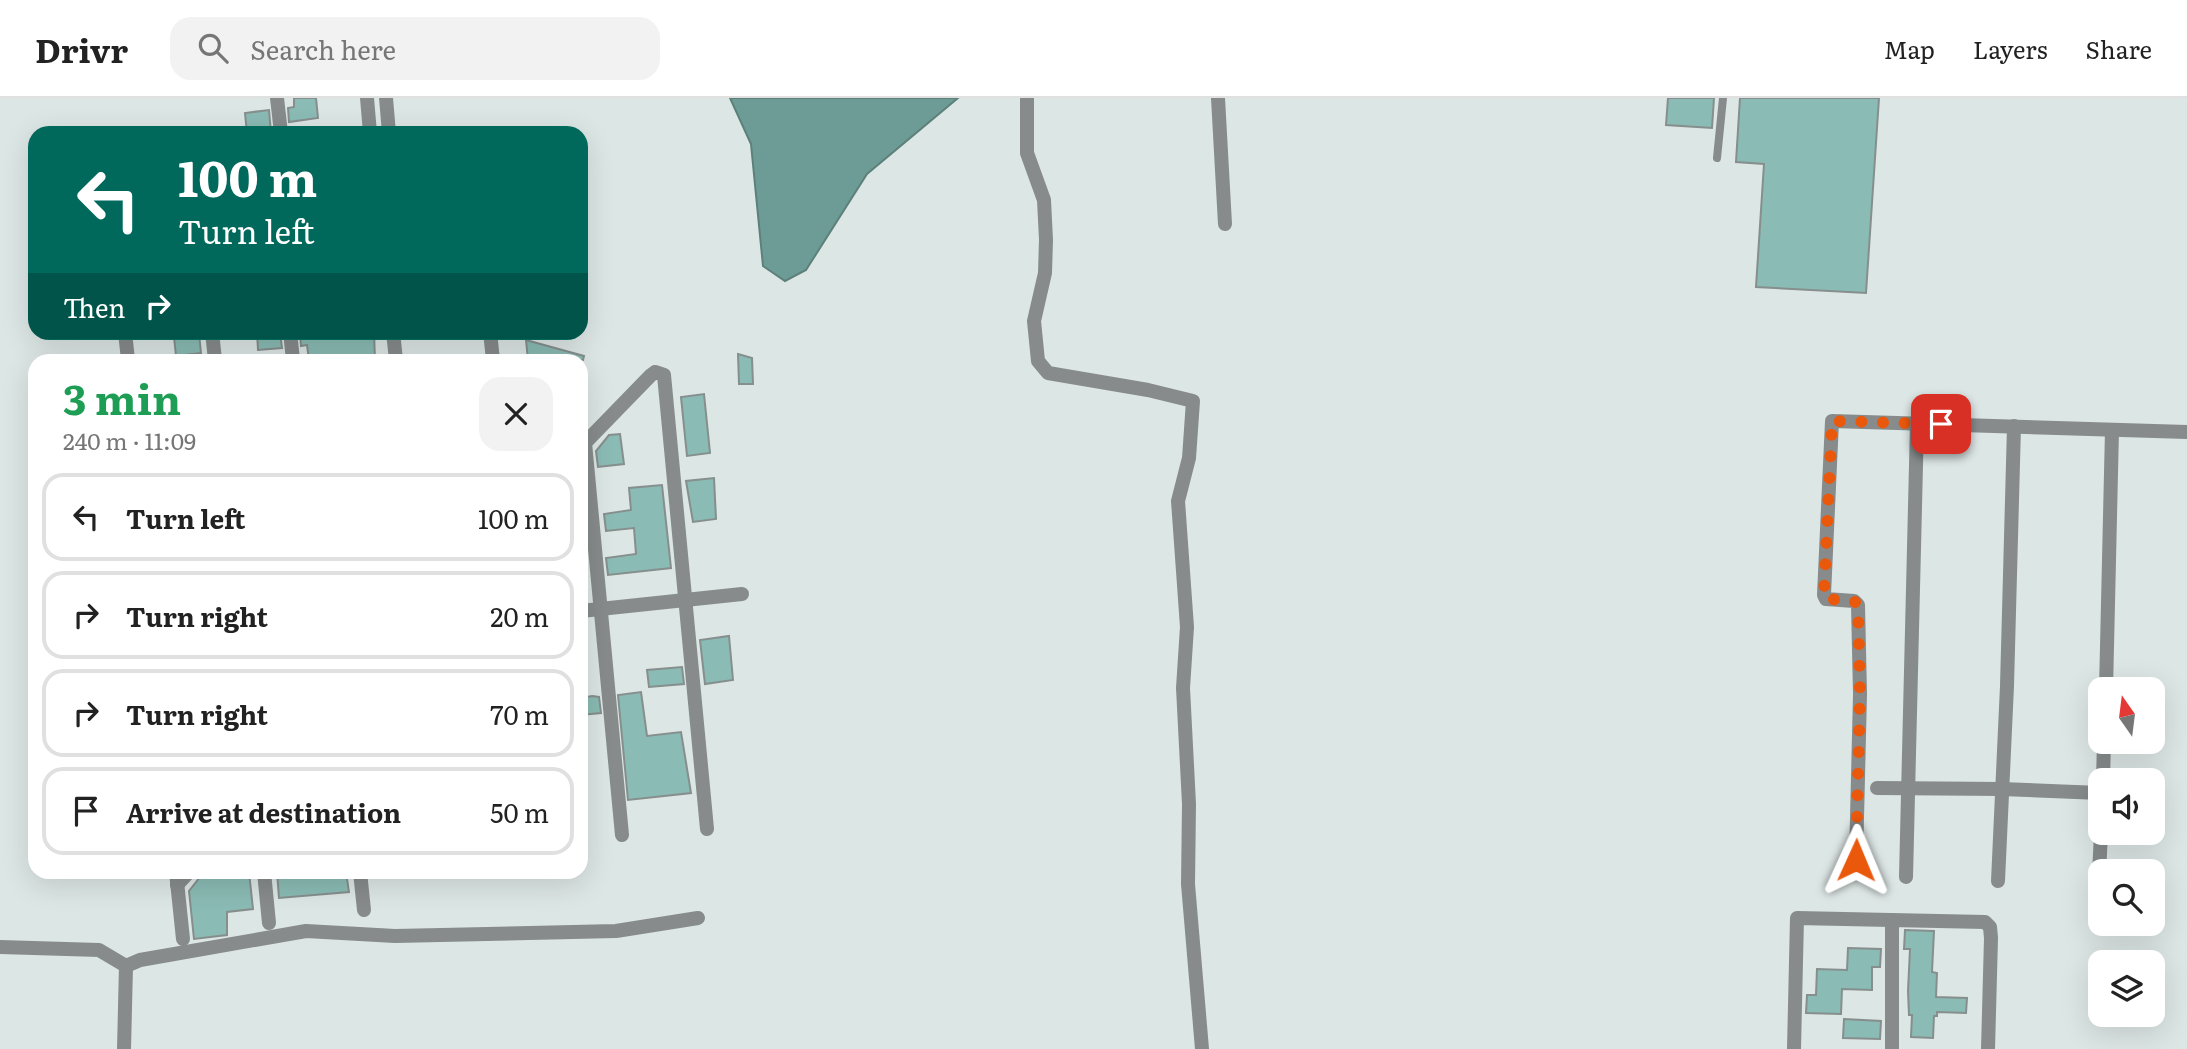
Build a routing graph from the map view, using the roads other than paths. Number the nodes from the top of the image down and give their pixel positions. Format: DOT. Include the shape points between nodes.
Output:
graph roads {
  1 [pos="277,98"];
  2 [pos="367,98"];
  3 [pos="386,98"];
  4 [pos="1027,98"];
  5 [pos="1217,98"];
  6 [pos="1723,98"];
  7 [pos="280,126"];
  8 [pos="369,126"];
  9 [pos="388,126"];
  10 [pos="1717,158"];
  11 [pos="1225,224"];
  12 [pos="1917,424"];
  13 [pos="2014,426"];
  14 [pos="2112,430"];
  15 [pos="2187,432"];
  16 [pos="588,440"];
  17 [pos="588,488"];
  18 [pos="742,594"];
  19 [pos="686,600"];
  20 [pos="602,609"];
  21 [pos="588,610"];
  22 [pos="2106,677"];
  23 [pos="1908,786"];
  24 [pos="1877,788"];
  25 [pos="2002,789"];
  26 [pos="2088,793"];
  27 [pos="707,829"];
  28 [pos="622,835"];
  29 [pos="1856,860"];
  30 [pos="1906,877"];
  31 [pos="177,879"];
  32 [pos="265,879"];
  33 [pos="361,879"];
  34 [pos="1998,881"];
  35 [pos="363,910"];
  36 [pos="698,918"];
  37 [pos="1892,920"];
  38 [pos="269,923"];
  39 [pos="183,939"];
  40 [pos="0,947"];
  41 [pos="126,966"];
  42 [pos="124,1049"];
  43 [pos="1202,1049"];
  44 [pos="1794,1049"];
  45 [pos="1892,1049"];
  46 [pos="1988,1049"];
  1 -- 7 [label="street"];
  2 -- 8 [label="street"];
  3 -- 9 [label="street"];
  4 -- 43 [label="street" via="1027,153 1044,200 1045,273 1034,321 1038,361 1048,373 1193,401 1189,458 1178,501 1187,627 1183,688 1188,884"];
  5 -- 11 [label="street"];
  6 -- 10 [label="lane"];
  12 -- 13 [label="street"];
  12 -- 23 [label="street"];
  12 -- 29 [label="street" via="1832,421 1824,594 1826,599 1858,605"];
  13 -- 14 [label="street"];
  13 -- 25 [label="street"];
  14 -- 15 [label="street"];
  14 -- 22 [label="street"];
  16 -- 19 [label="street" via="650,374 664,375"];
  17 -- 20 [label="street"];
  18 -- 19 [label="street"];
  19 -- 20 [label="street"];
  19 -- 27 [label="street"];
  20 -- 21 [label="street"];
  20 -- 28 [label="street"];
  23 -- 24 [label="street"];
  23 -- 25 [label="street"];
  23 -- 30 [label="street"];
  25 -- 26 [label="street"];
  25 -- 34 [label="street"];
  31 -- 39 [label="street"];
  32 -- 38 [label="street"];
  33 -- 35 [label="street"];
  36 -- 41 [label="street" via="616,931 395,936 306,931"];
  37 -- 44 [label="street" via="1797,918"];
  37 -- 45 [label="street"];
  37 -- 46 [label="street" via="1985,922 1990,927"];
  40 -- 41 [label="street" via="99,950"];
  41 -- 42 [label="street"];
}
